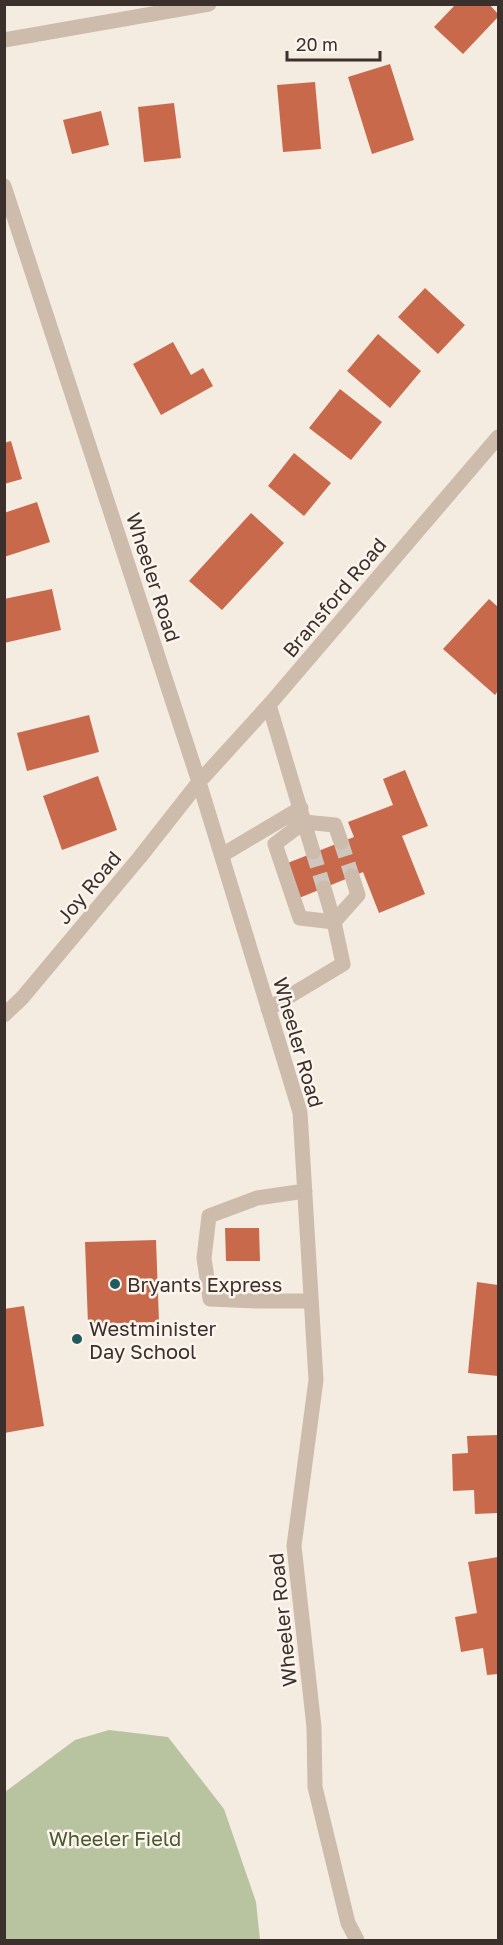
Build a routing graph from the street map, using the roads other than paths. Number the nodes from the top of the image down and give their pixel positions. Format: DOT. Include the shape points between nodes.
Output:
graph roads {
  1 [pos="209,4"];
  2 [pos="4,40"];
  3 [pos="4,186"];
  4 [pos="498,436"];
  5 [pos="270,705"];
  6 [pos="199,782"];
  7 [pos="303,815"];
  8 [pos="341,842"];
  9 [pos="313,852"];
  10 [pos="222,855"];
  11 [pos="352,876"];
  12 [pos="324,888"];
  13 [pos="334,922"];
  14 [pos="268,1009"];
  15 [pos="4,1015"];
  16 [pos="304,1191"];
  17 [pos="311,1301"];
  18 [pos="357,1941"];
  1 -- 2 [label="street"];
  3 -- 6 [label="street, Wheeler Road"];
  4 -- 5 [label="street, Bransford Road"];
  5 -- 6 [label="street, Bransford Road"];
  5 -- 7 [label="street"];
  6 -- 10 [label="street, Wheeler Road"];
  6 -- 15 [label="street, Joy Road"];
  7 -- 8 [label="street" via="335,825"];
  7 -- 9 [label="street"];
  7 -- 10 [label="street"];
  7 -- 13 [label="street" via="275,844 300,918"];
  10 -- 14 [label="street, Wheeler Road"];
  11 -- 13 [label="street" via="358,895"];
  12 -- 13 [label="street"];
  13 -- 14 [label="street" via="343,964"];
  14 -- 16 [label="street, Wheeler Road" via="300,1112"];
  16 -- 17 [label="street, Wheeler Road"];
  16 -- 17 [label="street" via="257,1198 209,1216 204,1258 210,1299"];
  17 -- 18 [label="street, Wheeler Road" via="316,1380 294,1546 314,1727 315,1786 348,1923"];
}
